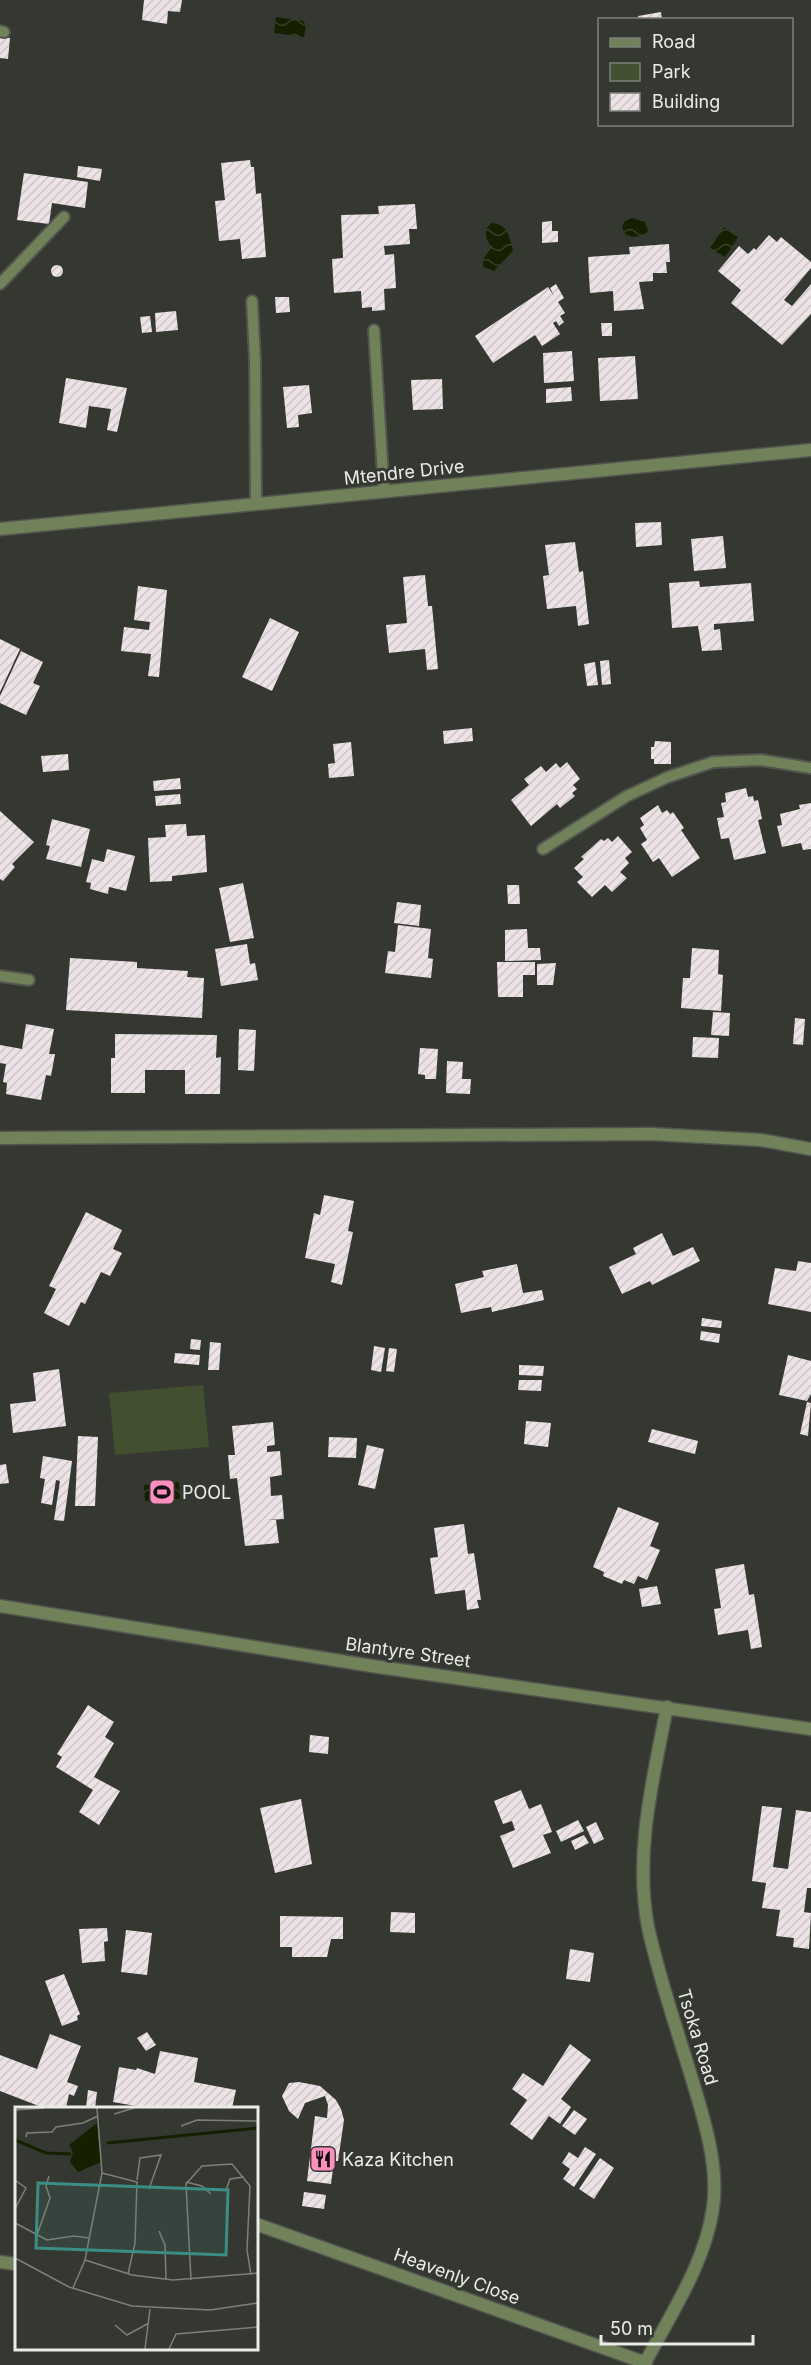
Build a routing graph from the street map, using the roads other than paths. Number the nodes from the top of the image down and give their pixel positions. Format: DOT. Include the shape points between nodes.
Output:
graph roads {
  1 [pos="64,217"];
  2 [pos="0,284"];
  3 [pos="252,301"];
  4 [pos="374,330"];
  5 [pos="811,450"];
  6 [pos="384,492"];
  7 [pos="256,504"];
  8 [pos="0,529"];
  9 [pos="811,768"];
  10 [pos="543,849"];
  11 [pos="0,976"];
  12 [pos="29,980"];
  13 [pos="0,1138"];
  14 [pos="811,1149"];
  15 [pos="0,1606"];
  16 [pos="667,1707"];
  17 [pos="811,1729"];
  18 [pos="258,2225"];
  19 [pos="0,2262"];
  20 [pos="15,2264"];
  21 [pos="645,2364"];
  1 -- 2 [label="lane"];
  3 -- 7 [label="lane"];
  4 -- 6 [label="lane"];
  5 -- 6 [label="street, Mtendre Drive"];
  6 -- 7 [label="street, Mtendre Drive"];
  7 -- 8 [label="street, Mtendre Drive"];
  9 -- 10 [label="lane" via="761,760 712,762 627,796"];
  11 -- 12 [label="lane"];
  13 -- 14 [label="street" via="651,1134 761,1140"];
  15 -- 16 [label="street, Blantyre Street" via="372,1666"];
  16 -- 17 [label="street, Blantyre Street"];
  16 -- 21 [label="street, Tsoka Road" via="645,1827 645,1903 655,1954 707,2134 714,2183 709,2232"];
  18 -- 21 [label="street, Heavenly Close"];
  19 -- 20 [label="street"];
}
